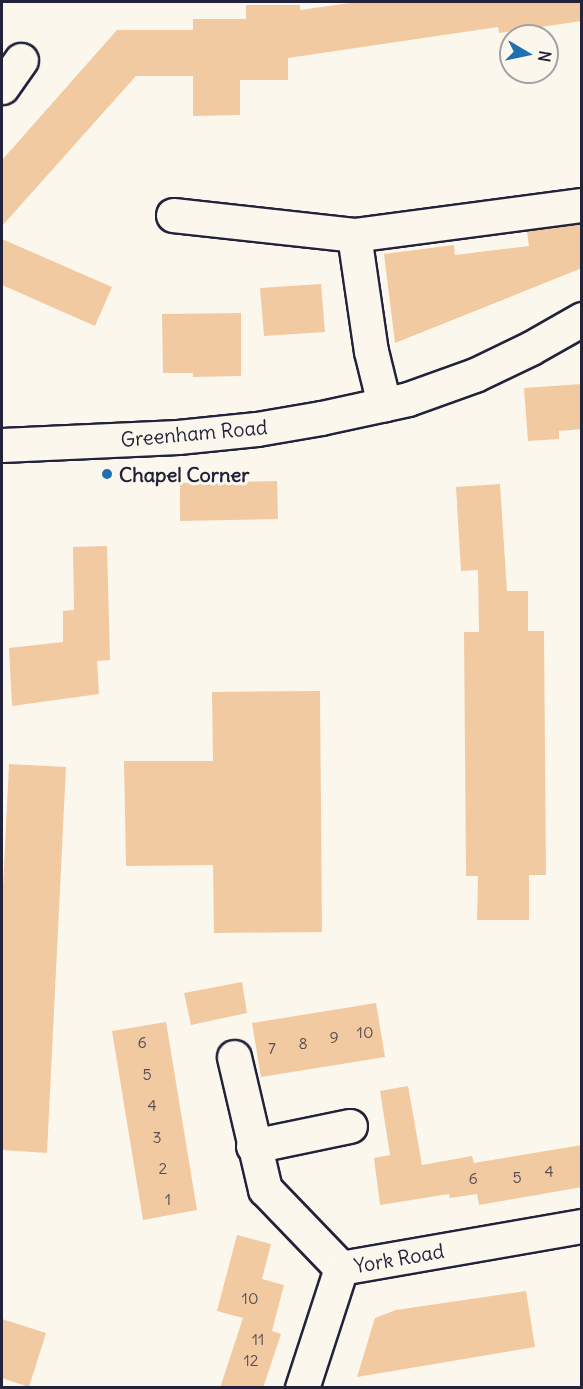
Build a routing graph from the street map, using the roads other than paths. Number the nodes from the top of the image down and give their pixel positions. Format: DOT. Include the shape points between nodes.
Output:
graph roads {
  1 [pos="21,60"];
  2 [pos="2,87"];
  3 [pos="582,205"];
  4 [pos="173,215"];
  5 [pos="354,235"];
  6 [pos="582,319"];
  7 [pos="384,404"];
  8 [pos="2,444"];
  9 [pos="234,1057"];
  10 [pos="350,1126"];
  11 [pos="253,1146"];
  12 [pos="582,1226"];
  13 [pos="341,1268"];
  14 [pos="302,1388"];
  1 -- 2 [label="street"];
  3 -- 5 [label="street"];
  4 -- 5 [label="street"];
  5 -- 7 [label="street" via="371,351"];
  6 -- 7 [label="street, Greenham Road" via="475,375"];
  7 -- 8 [label="street, Greenham Road" via="234,431 95,442"];
  9 -- 11 [label="street"];
  10 -- 11 [label="street"];
  11 -- 13 [label="street" via="265,1189"];
  12 -- 13 [label="street, York Road"];
  13 -- 14 [label="street, York Road"];
}
